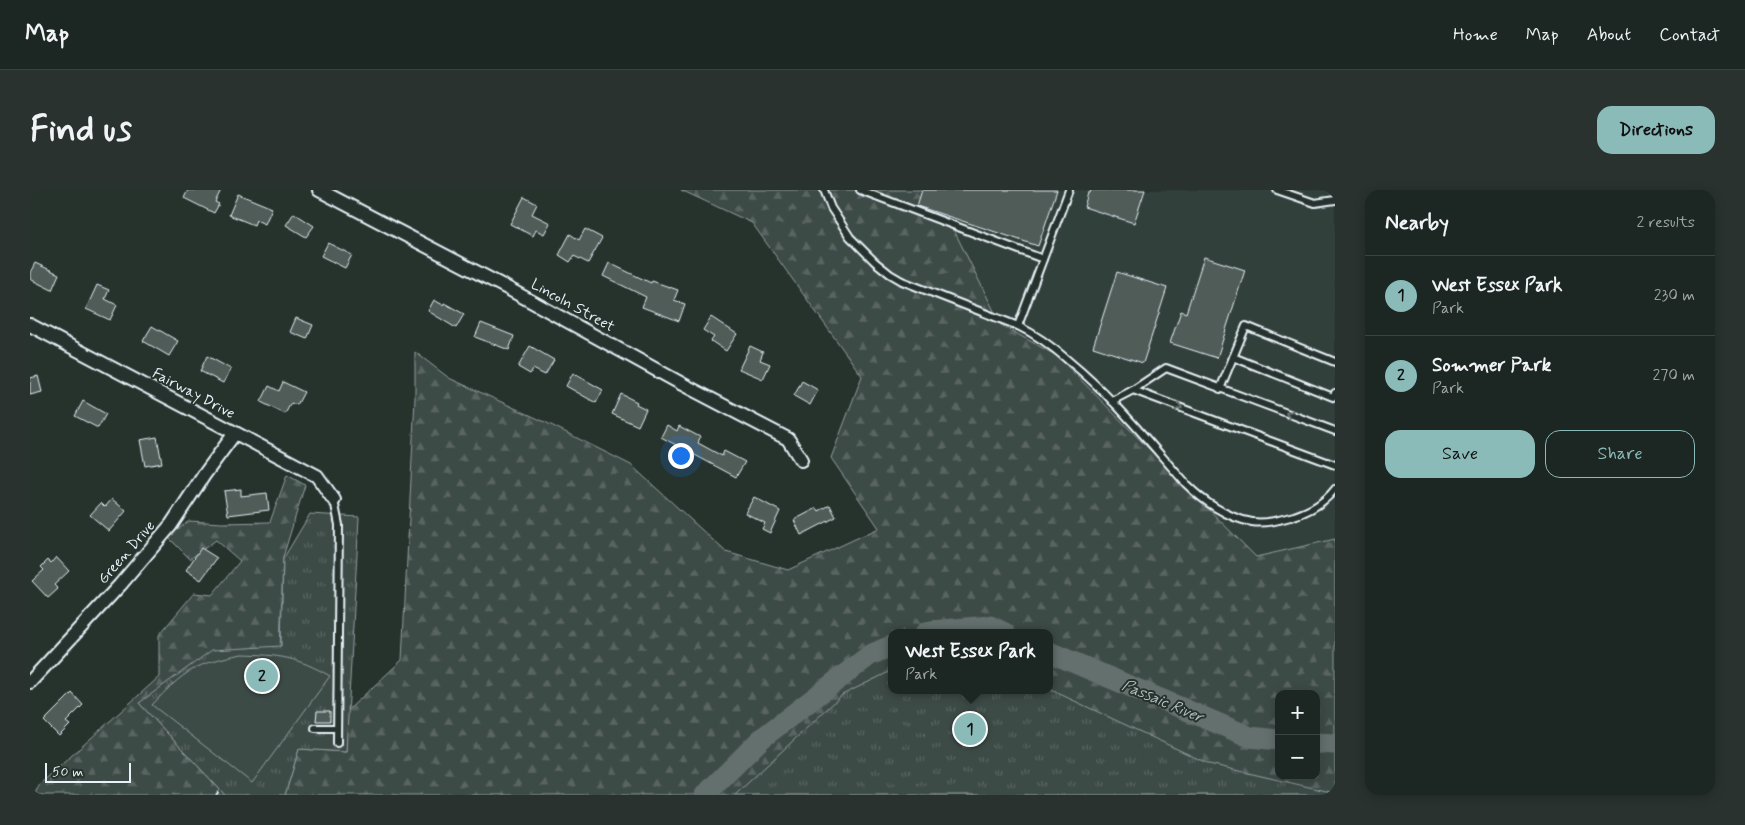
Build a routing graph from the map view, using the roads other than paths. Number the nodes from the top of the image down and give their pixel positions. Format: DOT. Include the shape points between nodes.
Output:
graph roads {
  1 [pos="320,190"];
  2 [pos="824,190"];
  3 [pos="860,190"];
  4 [pos="1069,190"];
  5 [pos="1277,190"];
  6 [pos="1335,200"];
  7 [pos="1043,259"];
  8 [pos="30,325"];
  9 [pos="1018,326"];
  10 [pos="1233,357"];
  11 [pos="1335,362"];
  12 [pos="1220,389"];
  13 [pos="1133,390"];
  14 [pos="1334,396"];
  15 [pos="1112,400"];
  16 [pos="1335,432"];
  17 [pos="235,433"];
  18 [pos="802,460"];
  19 [pos="1335,465"];
  20 [pos="1335,489"];
  21 [pos="334,500"];
  22 [pos="30,682"];
  23 [pos="315,728"];
  24 [pos="337,728"];
  25 [pos="336,743"];
  1 -- 18 [label="street, Lincoln Street" via="788,439"];
  2 -- 9 [label="lane" via="831,208 850,237 890,274"];
  3 -- 7 [label="lane"];
  4 -- 7 [label="lane"];
  5 -- 6 [label="lane" via="1315,203"];
  7 -- 9 [label="lane"];
  8 -- 17 [label="street, Fairway Drive"];
  9 -- 15 [label="lane" via="1051,346"];
  10 -- 11 [label="lane" via="1246,326"];
  10 -- 12 [label="lane"];
  10 -- 14 [label="lane"];
  12 -- 13 [label="lane" via="1166,368"];
  16 -- 12 [label="lane, one-way"];
  13 -- 15 [label="lane"];
  13 -- 19 [label="lane, one-way"];
  15 -- 20 [label="lane" via="1192,490 1230,514 1251,522 1282,519 1312,509"];
  17 -- 21 [label="street, Fairway Drive" via="317,476"];
  17 -- 22 [label="street, Green Drive" via="171,526"];
  21 -- 24 [label="lane" via="339,525"];
  23 -- 24 [label="lane"];
  24 -- 25 [label="lane"];
}
